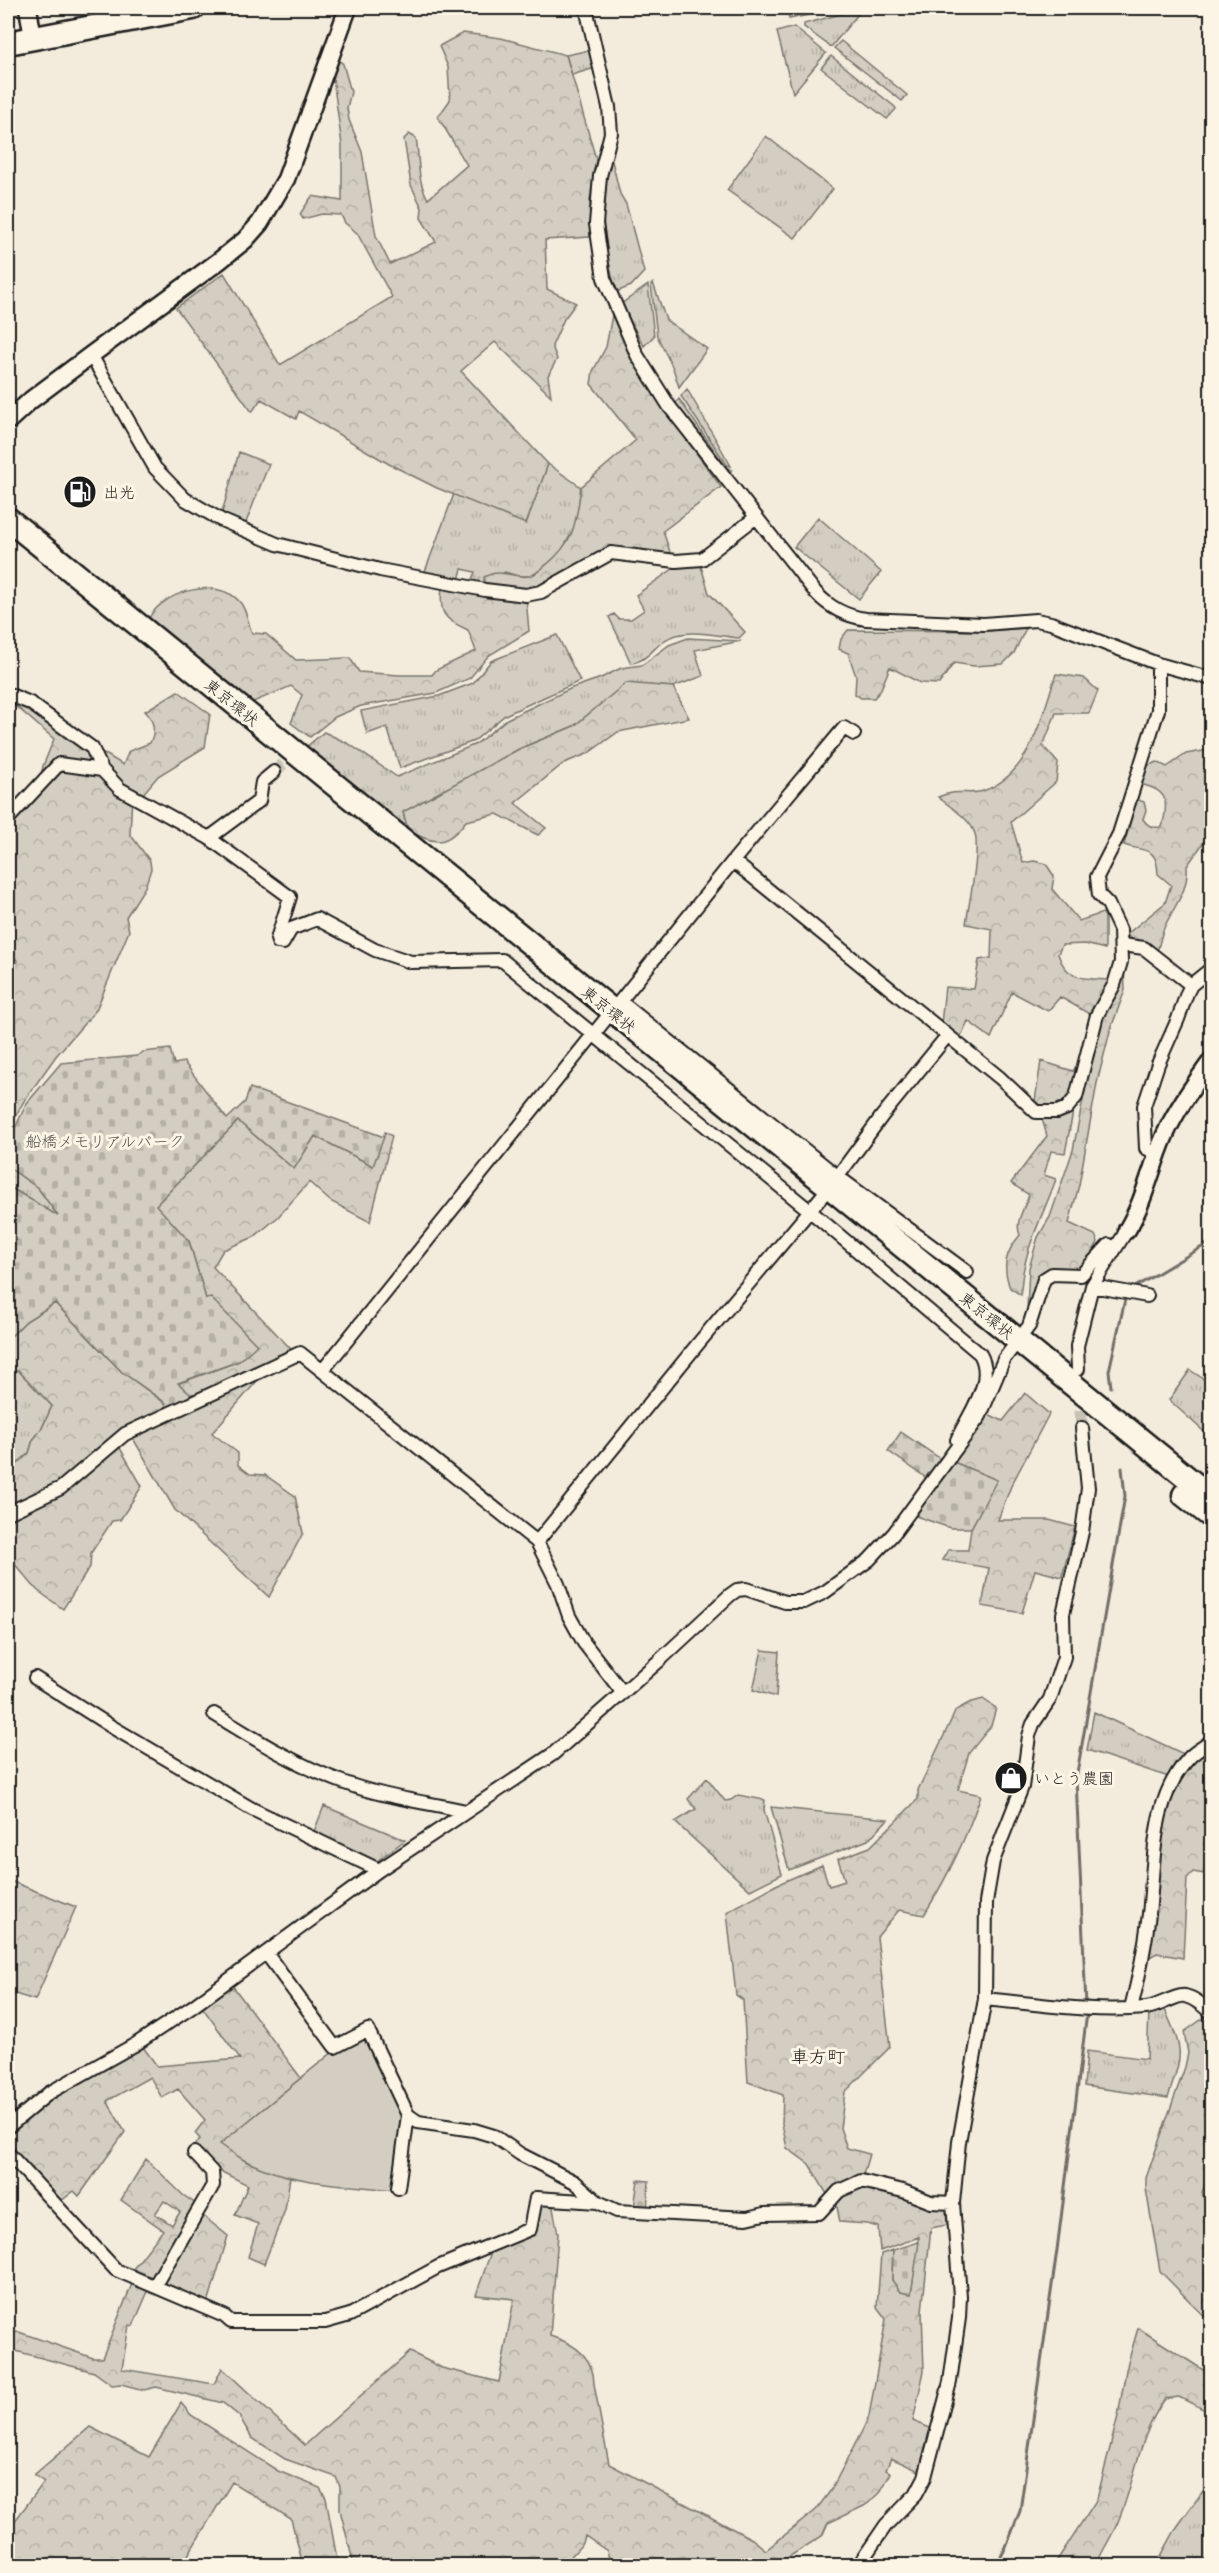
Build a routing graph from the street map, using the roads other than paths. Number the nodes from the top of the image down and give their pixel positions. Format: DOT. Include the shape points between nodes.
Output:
graph roads {
  1 [pos="193,8"];
  2 [pos="348,8"];
  3 [pos="586,8"];
  4 [pos="31,22"];
  5 [pos="8,44"];
  6 [pos="92,354"];
  7 [pos="8,421"];
  8 [pos="755,518"];
  9 [pos="8,519"];
  10 [pos="8,538"];
  11 [pos="1158,664"];
  12 [pos="1212,679"];
  13 [pos="8,694"];
  14 [pos="854,734"];
  15 [pos="102,770"];
  16 [pos="274,772"];
  17 [pos="8,819"];
  18 [pos="209,838"];
  19 [pos="733,861"];
  20 [pos="1122,945"];
  21 [pos="1212,968"];
  22 [pos="1191,985"];
  23 [pos="608,1018"];
  24 [pos="946,1036"];
  25 [pos="1212,1060"];
  26 [pos="1157,1154"];
  27 [pos="824,1193"];
  28 [pos="1127,1230"];
  29 [pos="1115,1249"];
  30 [pos="968,1272"];
  31 [pos="1092,1286"];
  32 [pos="1141,1295"];
  33 [pos="1013,1346"];
  34 [pos="1078,1369"];
  35 [pos="323,1370"];
  36 [pos="1082,1428"];
  37 [pos="951,1455"];
  38 [pos="1212,1498"];
  39 [pos="8,1513"];
  40 [pos="1212,1517"];
  41 [pos="537,1542"];
  42 [pos="35,1678"];
  43 [pos="623,1693"];
  44 [pos="214,1714"];
  45 [pos="1212,1742"];
  46 [pos="466,1811"];
  47 [pos="379,1870"];
  48 [pos="266,1953"];
  49 [pos="985,1999"];
  50 [pos="1131,2008"];
  51 [pos="1212,2014"];
  52 [pos="408,2115"];
  53 [pos="8,2127"];
  54 [pos="8,2153"];
  55 [pos="194,2153"];
  56 [pos="398,2188"];
  57 [pos="598,2202"];
  58 [pos="953,2203"];
  59 [pos="155,2285"];
  60 [pos="858,2565"];
  1 -- 4 [label="highway"];
  2 -- 6 [label="street" via="285,179 260,223 219,261"];
  3 -- 8 [label="street" via="609,107 610,133 600,176 597,214 604,278 637,355 669,406"];
  4 -- 5 [label="highway"];
  6 -- 7 [label="street"];
  6 -- 8 [label="street" via="154,468 185,499 221,520 277,544 380,570 526,595 541,592 611,553 676,561 702,559"];
  8 -- 11 [label="street" via="816,593 850,617 984,624 1051,622"];
  9 -- 23 [label="highway, 東京環状"];
  10 -- 23 [label="highway, 東京環状"];
  11 -- 12 [label="street"];
  11 -- 20 [label="street" via="1158,710 1119,834 1097,877 1099,895 1108,904 1120,930"];
  13 -- 15 [label="street" via="30,703 92,748"];
  14 -- 19 [label="street" via="844,728"];
  15 -- 17 [label="street" via="59,764"];
  15 -- 18 [label="street" via="120,789"];
  16 -- 18 [label="street" via="262,782 259,801"];
  18 -- 23 [label="street" via="290,897 278,942 283,943 291,929 317,919 375,950 411,962 502,960"];
  19 -- 23 [label="street"];
  19 -- 24 [label="street"];
  20 -- 22 [label="street" via="1144,948"];
  20 -- 24 [label="street" via="1114,985 1097,1015 1076,1097 1067,1108 1036,1112"];
  21 -- 22 [label="street"];
  22 -- 26 [label="street" via="1144,1106 1146,1148"];
  23 -- 27 [label="highway, 東京環状"];
  23 -- 27 [label="street"];
  23 -- 35 [label="street"];
  24 -- 27 [label="street"];
  25 -- 26 [label="street" via="1180,1106"];
  26 -- 28 [label="street" via="1146,1195"];
  27 -- 30 [label="street"];
  27 -- 33 [label="highway, 東京環状"];
  27 -- 37 [label="street" via="980,1354 985,1383"];
  27 -- 41 [label="street"];
  28 -- 29 [label="street"];
  29 -- 31 [label="street"];
  29 -- 33 [label="street" via="1108,1245 1081,1275 1046,1276 1029,1326"];
  31 -- 32 [label="street"];
  31 -- 34 [label="street" via="1077,1346"];
  33 -- 37 [label="street" via="980,1416"];
  33 -- 38 [label="highway, 東京環状"];
  33 -- 40 [label="highway, 東京環状"];
  35 -- 39 [label="street" via="300,1353 228,1385 125,1434 61,1488"];
  35 -- 41 [label="street"];
  36 -- 49 [label="street" via="1088,1488 1082,1532 1062,1614 1065,1657 1050,1699 1031,1730 1022,1787 993,1861 986,1902"];
  37 -- 43 [label="street" via="894,1533 869,1560 825,1592 804,1602 784,1602 746,1589 737,1590"];
  41 -- 43 [label="street" via="569,1616"];
  42 -- 47 [label="street" via="252,1809"];
  43 -- 46 [label="street" via="553,1754"];
  44 -- 46 [label="street" via="320,1773 376,1792"];
  45 -- 50 [label="street" via="1190,1757 1174,1779 1162,1808 1155,1839 1146,1936"];
  46 -- 47 [label="street"];
  47 -- 48 [label="street"];
  48 -- 52 [label="street" via="335,2047 368,2030"];
  48 -- 53 [label="street" via="136,2044 49,2093"];
  49 -- 50 [label="street" via="1086,2009"];
  49 -- 58 [label="street" via="959,2142"];
  50 -- 51 [label="street" via="1148,2008 1186,1996"];
  52 -- 56 [label="street"];
  52 -- 57 [label="street" via="418,2122 494,2136 575,2182"];
  54 -- 59 [label="street" via="116,2270"];
  55 -- 59 [label="street" via="212,2172 213,2185"];
  57 -- 58 [label="street" via="617,2211 647,2214 747,2218 819,2213 839,2191 861,2181 931,2202"];
  57 -- 59 [label="street" via="536,2198 530,2229 438,2267 350,2315 326,2322 231,2322"];
  58 -- 60 [label="street" via="959,2318 950,2382 925,2477 916,2494 886,2525"];
}
